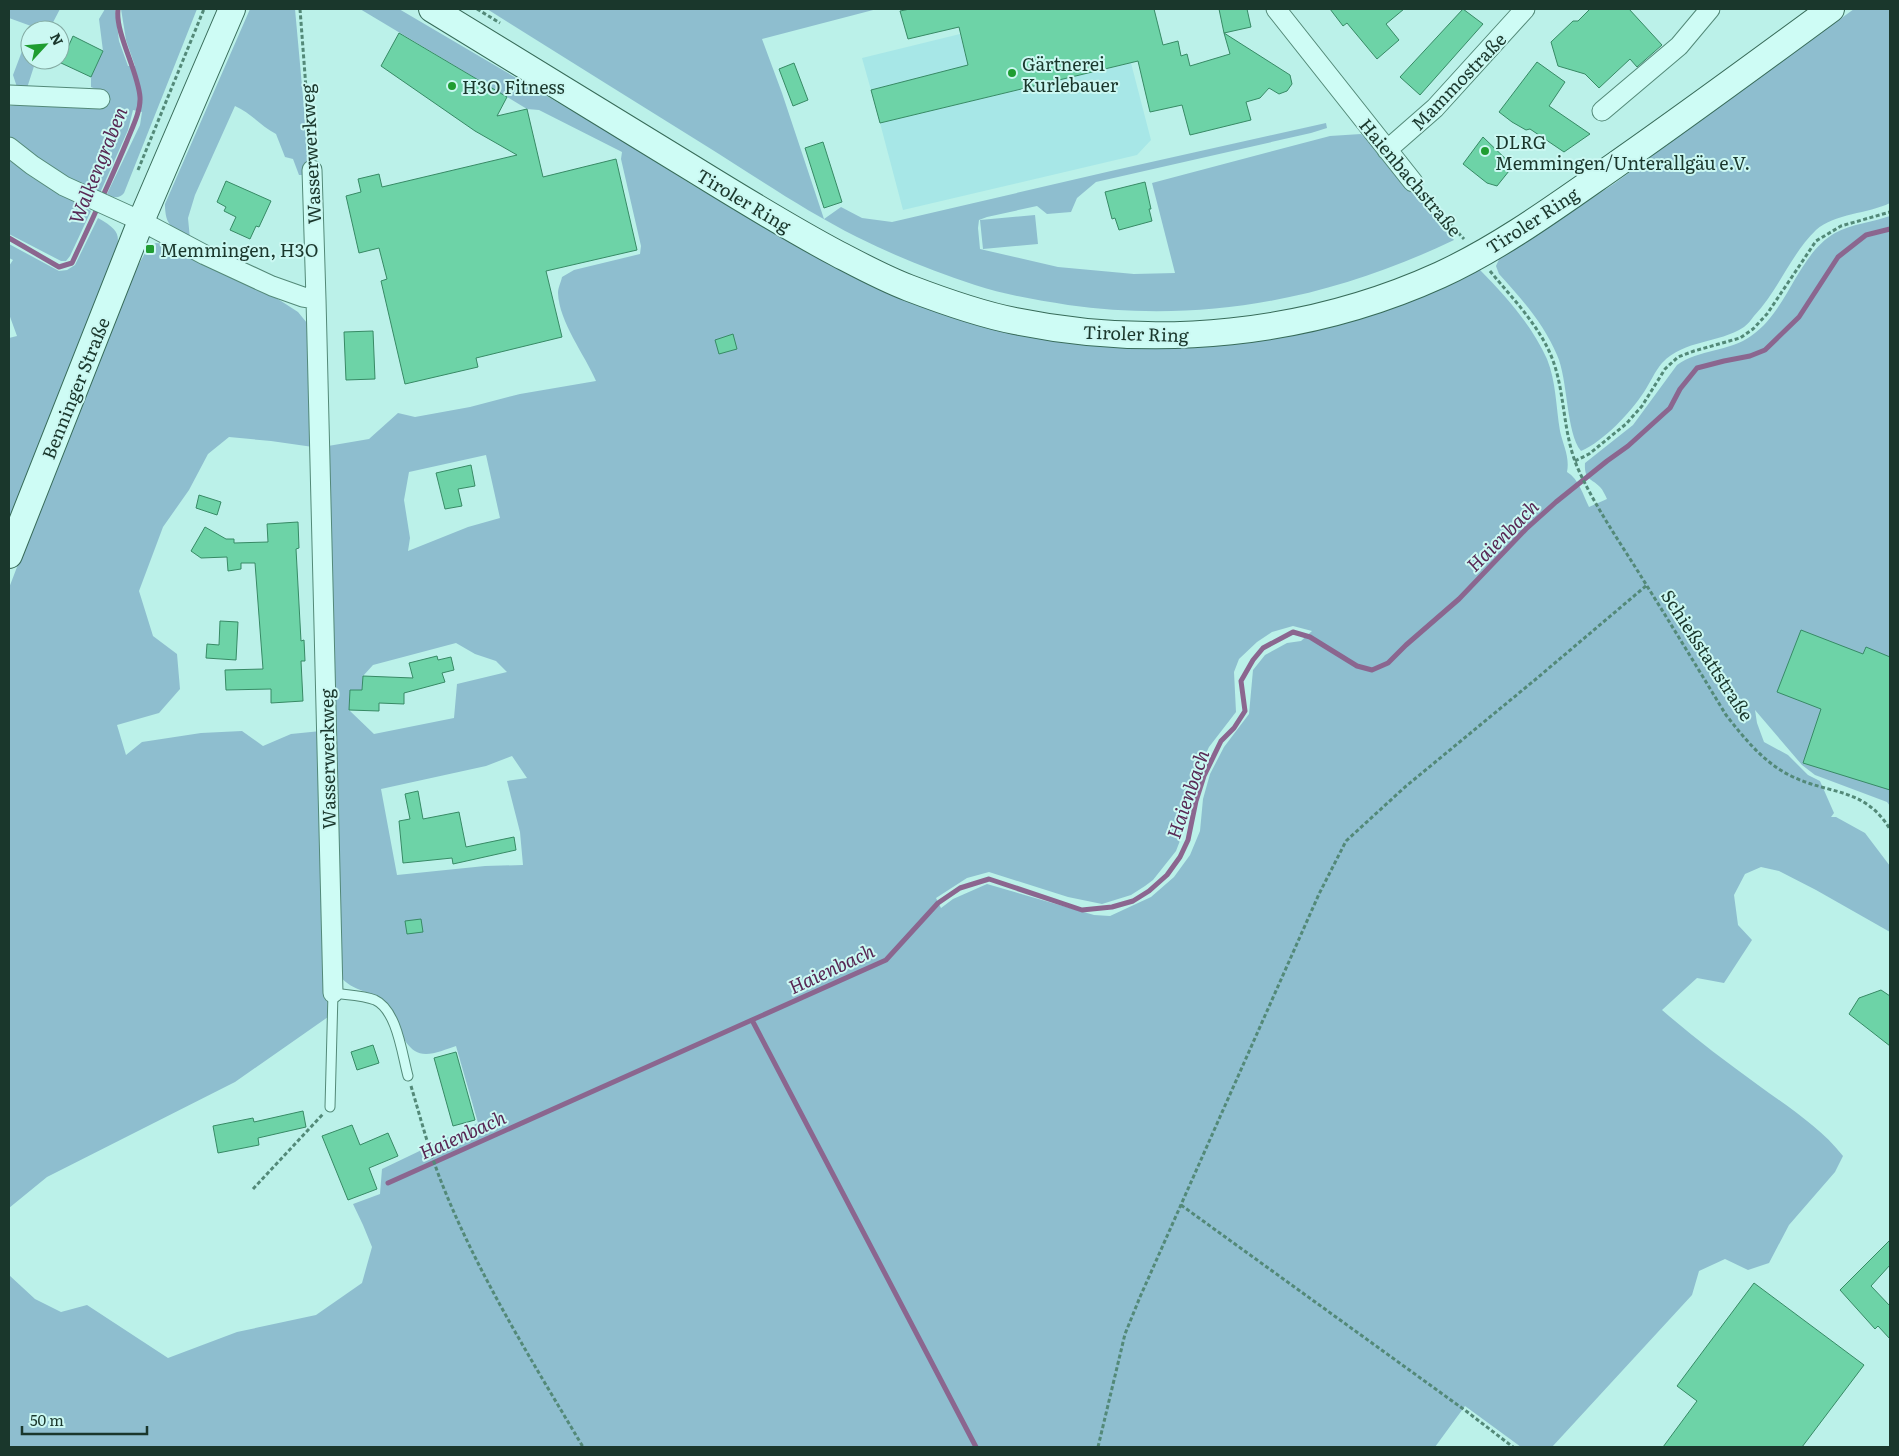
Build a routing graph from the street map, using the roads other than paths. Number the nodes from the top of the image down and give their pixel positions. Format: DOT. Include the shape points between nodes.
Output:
graph roads {
  1 [pos="232,9"];
  2 [pos="432,9"];
  3 [pos="1276,9"];
  4 [pos="1525,9"];
  5 [pos="1710,9"];
  6 [pos="1831,9"];
  7 [pos="9,95"];
  8 [pos="100,99"];
  9 [pos="1602,111"];
  10 [pos="9,147"];
  11 [pos="1387,150"];
  12 [pos="312,170"];
  13 [pos="1413,182"];
  14 [pos="141,221"];
  15 [pos="316,299"];
  16 [pos="9,555"];
  17 [pos="333,993"];
  18 [pos="408,1076"];
  19 [pos="330,1107"];
  1 -- 14 [label="main road, Benninger Straße"];
  2 -- 6 [label="main road, Tiroler Ring" via="790,228 905,287 1010,320 1067,330 1159,337 1303,320 1389,295 1439,275 1467,247 1581,189"];
  3 -- 11 [label="street, Haienbachstraße"];
  4 -- 11 [label="street, Mammostraße" via="1435,108"];
  5 -- 9 [label="street" via="1679,46"];
  7 -- 8 [label="street"];
  10 -- 14 [label="street" via="64,186"];
  11 -- 13 [label="street, Haienbachstraße"];
  12 -- 15 [label="street, Wasserwerkweg"];
  14 -- 15 [label="street" via="272,286"];
  14 -- 16 [label="main road, Benninger Straße"];
  15 -- 17 [label="street, Wasserwerkweg"];
  17 -- 18 [label="lane" via="373,999 385,1007 392,1017"];
  17 -- 19 [label="lane, Wasserwerkweg"];
}
